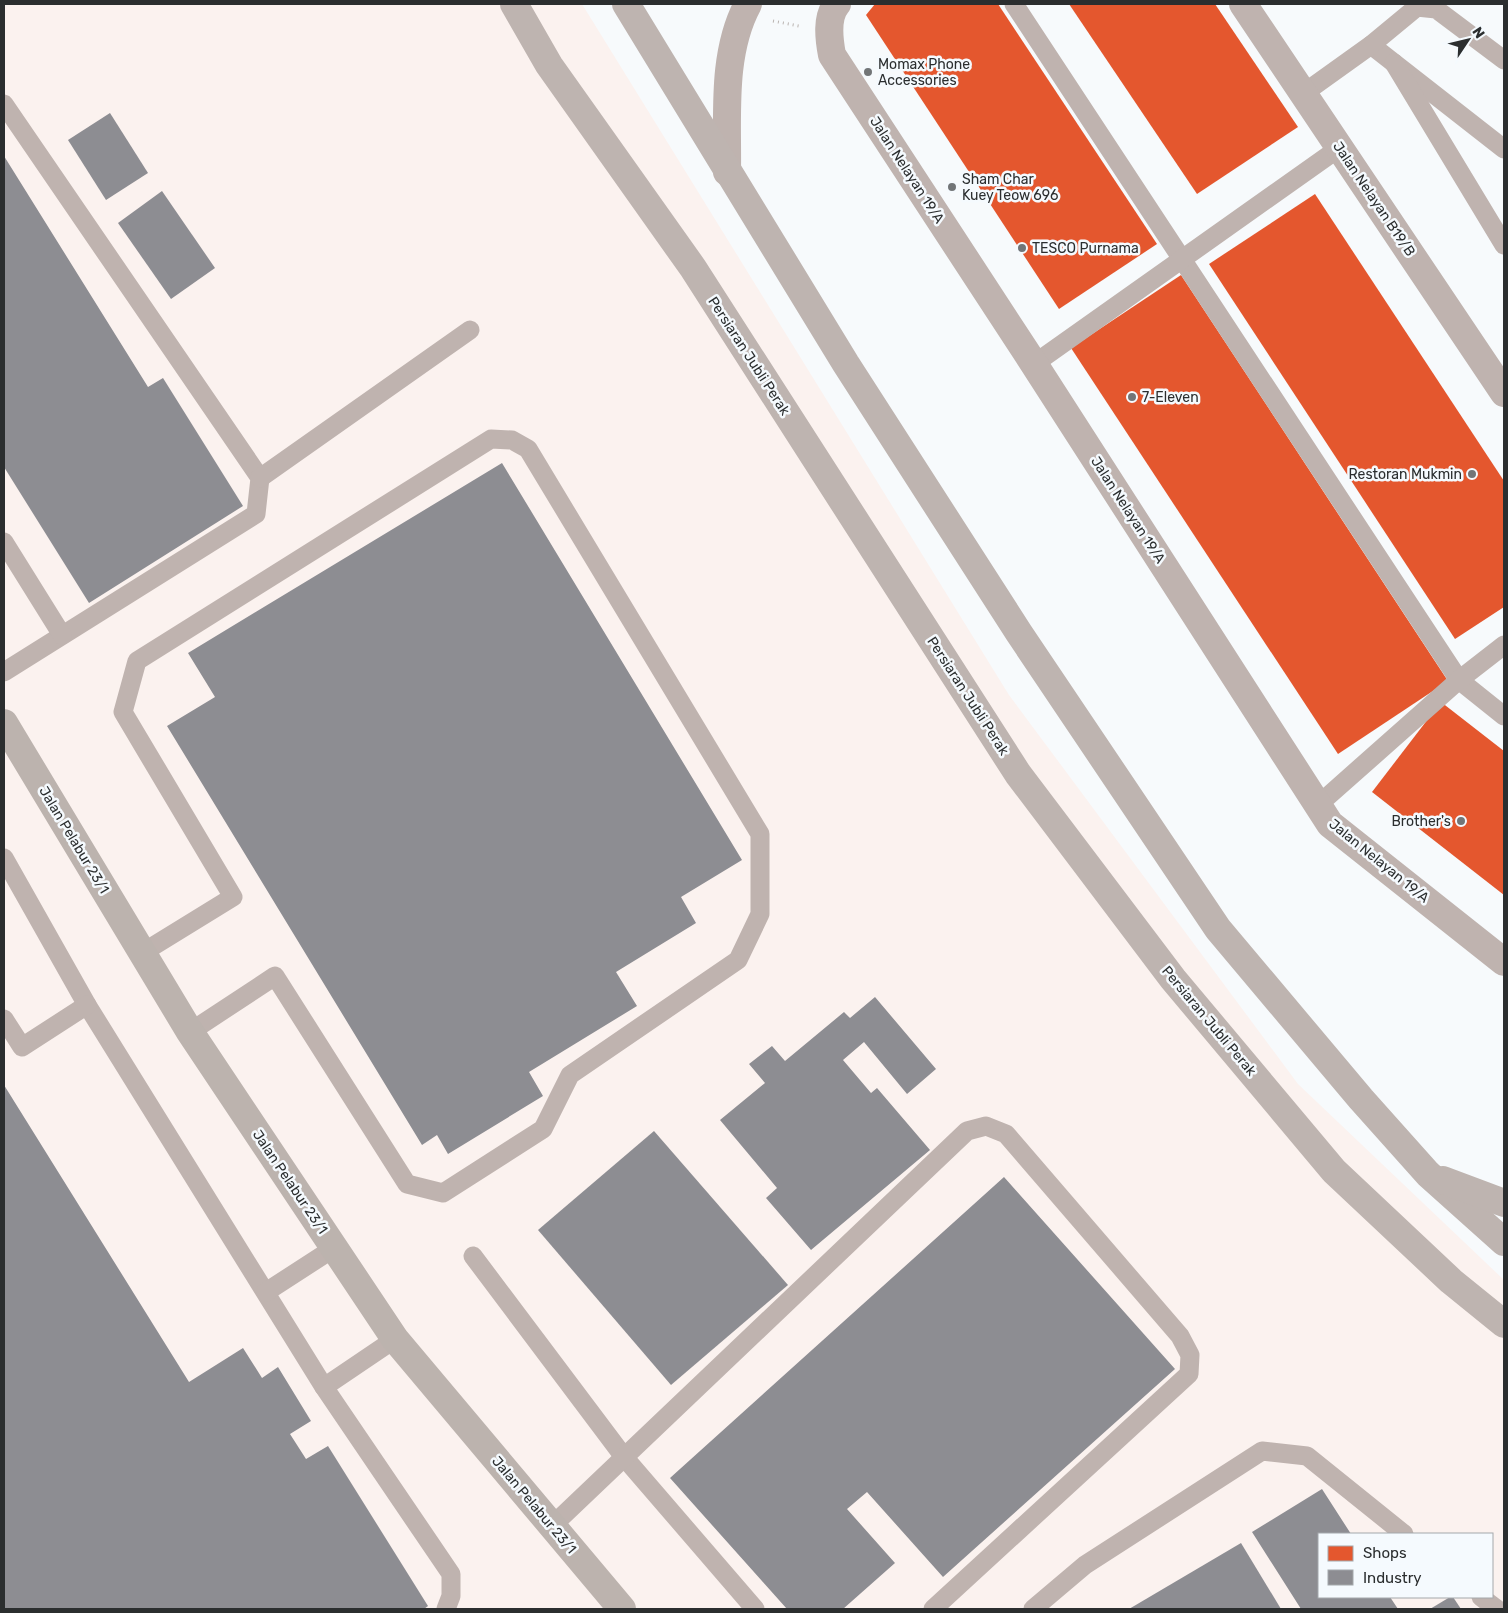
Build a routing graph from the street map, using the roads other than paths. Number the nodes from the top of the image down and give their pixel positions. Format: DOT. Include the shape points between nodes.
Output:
graph roads {
  1 [pos="514,4"];
  2 [pos="626,4"];
  3 [pos="837,4"];
  4 [pos="1014,4"];
  5 [pos="1243,4"];
  6 [pos="745,9"];
  7 [pos="1371,45"];
  8 [pos="1504,60"];
  9 [pos="1394,63"];
  10 [pos="1304,93"];
  11 [pos="4,104"];
  12 [pos="1340,148"];
  13 [pos="1504,149"];
  14 [pos="727,172"];
  15 [pos="1504,245"];
  16 [pos="1182,259"];
  17 [pos="470,330"];
  18 [pos="1034,364"];
  19 [pos="1504,394"];
  20 [pos="260,478"];
  21 [pos="4,542"];
  22 [pos="62,635"];
  23 [pos="1504,645"];
  24 [pos="4,672"];
  25 [pos="1459,680"];
  26 [pos="1504,716"];
  27 [pos="4,723"];
  28 [pos="1318,805"];
  29 [pos="4,858"];
  30 [pos="142,953"];
  31 [pos="1504,962"];
  32 [pos="87,1005"];
  33 [pos="4,1020"];
  34 [pos="190,1032"];
  35 [pos="1428,1174"];
  36 [pos="1504,1203"];
  37 [pos="1504,1242"];
  38 [pos="334,1248"];
  39 [pos="473,1256"];
  40 [pos="266,1292"];
  41 [pos="1504,1324"];
  42 [pos="395,1339"];
  43 [pos="324,1387"];
  44 [pos="624,1457"];
  45 [pos="552,1526"];
  46 [pos="1403,1533"];
  47 [pos="1482,1598"];
  48 [pos="446,1609"];
  49 [pos="622,1609"];
  50 [pos="755,1609"];
  51 [pos="933,1609"];
  52 [pos="1033,1609"];
  53 [pos="1497,1609"];
  1 -- 41 [label="main road, Persiaran Jubli Perak" via="549,65 693,268 1024,782 1173,979 1334,1171 1451,1281"];
  2 -- 14 [label="main road"];
  3 -- 18 [label="street, Jalan Nelayan 19/A" via="833,8 828,32 832,55"];
  4 -- 16 [label="lane"];
  5 -- 10 [label="street, Jalan Nelayan B19/B"];
  6 -- 14 [label="street" via="729,71"];
  7 -- 8 [label="lane" via="1417,7 1436,9"];
  7 -- 9 [label="lane"];
  7 -- 10 [label="lane"];
  9 -- 13 [label="lane"];
  9 -- 15 [label="lane"];
  10 -- 12 [label="street, Jalan Nelayan B19/B"];
  11 -- 20 [label="lane"];
  12 -- 16 [label="lane"];
  12 -- 19 [label="street, Jalan Nelayan B19/B"];
  14 -- 35 [label="main road" via="1019,633 1218,930 1361,1100"];
  16 -- 18 [label="lane"];
  16 -- 25 [label="lane"];
  17 -- 20 [label="lane"];
  18 -- 28 [label="street, Jalan Nelayan 19/A"];
  20 -- 22 [label="lane" via="256,514"];
  21 -- 22 [label="lane"];
  22 -- 24 [label="lane"];
  23 -- 25 [label="lane"];
  25 -- 26 [label="lane"];
  25 -- 28 [label="lane"];
  27 -- 30 [label="street, Jalan Pelabur 23/1"];
  28 -- 31 [label="street, Jalan Nelayan 19/A" via="1330,824"];
  29 -- 32 [label="lane"];
  30 -- 34 [label="street, Jalan Pelabur 23/1"];
  30 -- 34 [label="lane" via="233,897 123,712 137,661 492,439 512,440 528,449 760,834 760,914 738,960 570,1075 544,1129 444,1193 407,1184 274,976"];
  32 -- 33 [label="lane" via="22,1047"];
  32 -- 40 [label="lane"];
  34 -- 38 [label="street, Jalan Pelabur 23/1"];
  35 -- 36 [label="main road"];
  35 -- 37 [label="main road"];
  38 -- 40 [label="lane"];
  38 -- 42 [label="street, Jalan Pelabur 23/1"];
  39 -- 44 [label="lane"];
  40 -- 43 [label="lane"];
  42 -- 43 [label="lane"];
  42 -- 45 [label="street, Jalan Pelabur 23/1"];
  43 -- 48 [label="lane" via="451,1574 451,1596"];
  44 -- 45 [label="lane"];
  44 -- 50 [label="lane"];
  44 -- 51 [label="lane" via="967,1131 986,1126 1006,1134 1180,1336 1190,1355 1189,1374"];
  45 -- 49 [label="street, Jalan Pelabur 23/1"];
  46 -- 52 [label="lane" via="1308,1456 1262,1452 1085,1565"];
  47 -- 53 [label="lane"];
}
